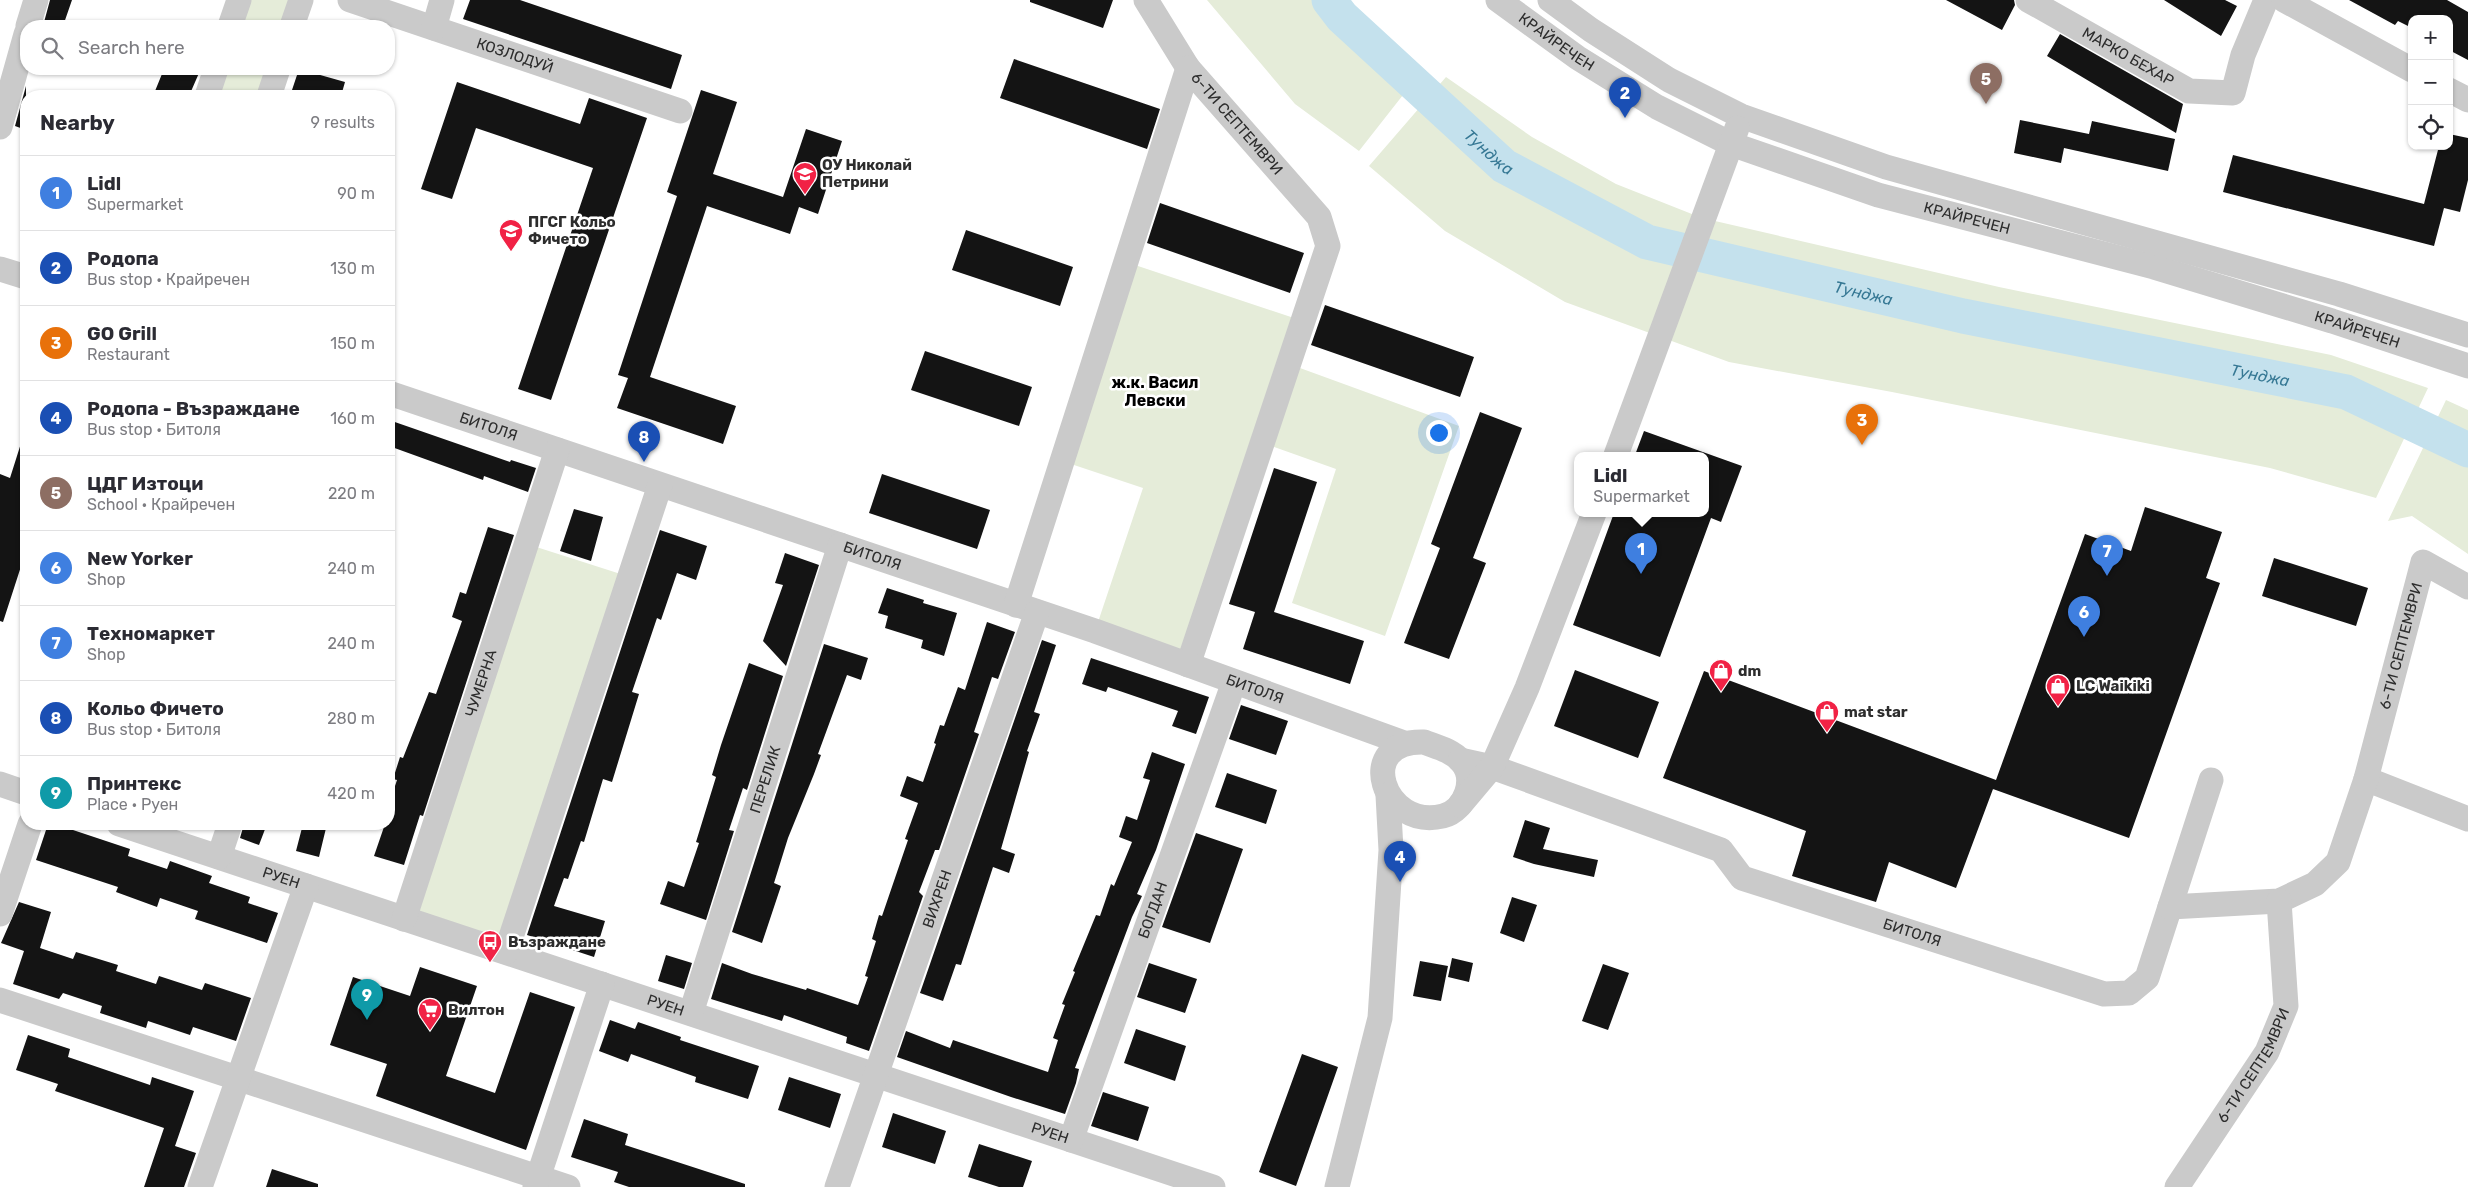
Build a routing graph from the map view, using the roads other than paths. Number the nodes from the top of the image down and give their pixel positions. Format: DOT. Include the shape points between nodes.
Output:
graph roads {
  1 [pos="36,0"];
  2 [pos="239,0"];
  3 [pos="301,0"];
  4 [pos="350,0"];
  5 [pos="442,0"];
  6 [pos="1146,0"];
  7 [pos="1498,0"];
  8 [pos="1550,0"];
  9 [pos="2028,0"];
  10 [pos="2266,0"];
  11 [pos="2284,0"];
  12 [pos="30,20"];
  13 [pos="232,20"];
  14 [pos="294,20"];
  15 [pos="434,28"];
  16 [pos="20,55"];
  17 [pos="1188,68"];
  18 [pos="2408,68"];
  19 [pos="214,75"];
  20 [pos="276,75"];
  21 [pos="209,90"];
  22 [pos="271,90"];
  23 [pos="2453,92"];
  24 [pos="2468,100"];
  25 [pos="680,111"];
  26 [pos="1741,116"];
  27 [pos="0,127"];
  28 [pos="1731,144"];
  29 [pos="0,268"];
  30 [pos="20,275"];
  31 [pos="2468,335"];
  32 [pos="2468,366"];
  33 [pos="395,395"];
  34 [pos="557,450"];
  35 [pos="1617,452"];
  36 [pos="660,485"];
  37 [pos="1592,517"];
  38 [pos="840,545"];
  39 [pos="2468,587"];
  40 [pos="1027,608"];
  41 [pos="1188,665"];
  42 [pos="1234,682"];
  43 [pos="1354,726"];
  44 [pos="1404,743"];
  45 [pos="1460,760"];
  46 [pos="1383,767"];
  47 [pos="1492,767"];
  48 [pos="2366,779"];
  49 [pos="2211,780"];
  50 [pos="0,784"];
  51 [pos="20,791"];
  52 [pos="1388,795"];
  53 [pos="1460,805"];
  54 [pos="1425,817"];
  55 [pos="2468,819"];
  56 [pos="28,830"];
  57 [pos="138,830"];
  58 [pos="228,830"];
  59 [pos="1391,850"];
  60 [pos="219,857"];
  61 [pos="306,886"];
  62 [pos="2279,901"];
  63 [pos="2170,907"];
  64 [pos="0,914"];
  65 [pos="404,918"];
  66 [pos="506,952"];
  67 [pos="602,984"];
  68 [pos="0,1000"];
  69 [pos="691,1013"];
  70 [pos="876,1075"];
  71 [pos="238,1078"];
  72 [pos="1071,1140"];
  73 [pos="537,1182"];
  74 [pos="200,1187"];
  75 [pos="568,1187"];
  76 [pos="836,1187"];
  77 [pos="1213,1187"];
  78 [pos="1337,1187"];
  79 [pos="2177,1187"];
  1 -- 12 [label="street"];
  2 -- 13 [label="street"];
  3 -- 14 [label="street"];
  4 -- 15 [label="street, КОЗЛОДУЙ"];
  5 -- 15 [label="street"];
  6 -- 17 [label="street, 6-ТИ СЕПТЕМВРИ"];
  7 -- 28 [label="street, КРАЙРЕЧЕН" via="1586,63 1657,107"];
  8 -- 26 [label="street, КРАЙРЕЧЕН" via="1669,80"];
  9 -- 10 [label="street, МАРКО БЕХАР" via="2189,90 2233,93 2243,55"];
  11 -- 18 [label="street"];
  15 -- 25 [label="street, КОЗЛОДУЙ"];
  16 -- 27 [label="street"];
  17 -- 40 [label="street, ВИХРЕН"];
  17 -- 41 [label="street, 6-ТИ СЕПТЕМВРИ" via="1319,217 1328,246"];
  19 -- 21 [label="street"];
  20 -- 22 [label="street"];
  23 -- 24 [label="street"];
  26 -- 28 [label="street"];
  26 -- 31 [label="street, КРАЙРЕЧЕН" via="1886,167 2339,294"];
  28 -- 32 [label="street, КРАЙРЕЧЕН" via="1878,194 2154,268 2332,320"];
  28 -- 35 [label="street"];
  29 -- 30 [label="street"];
  33 -- 34 [label="street, БИТОЛЯ"];
  34 -- 36 [label="street, БИТОЛЯ"];
  34 -- 65 [label="street, ЧУМЕРНА"];
  36 -- 38 [label="street, БИТОЛЯ"];
  36 -- 66 [label="street"];
  37 -- 47 [label="street" via="1527,688"];
  38 -- 40 [label="street, БИТОЛЯ"];
  38 -- 69 [label="street, ПЕРЕЛИК"];
  39 -- 48 [label="street, 6-ТИ СЕПТЕМВРИ" via="2424,562"];
  40 -- 41 [label="street, БИТОЛЯ"];
  40 -- 70 [label="street, ВИХРЕН"];
  41 -- 42 [label="street, БИТОЛЯ"];
  42 -- 43 [label="street, БИТОЛЯ"];
  42 -- 72 [label="street, БОГДАН"];
  43 -- 44 [label="street, БИТОЛЯ"];
  43 -- 46 [label="street"];
  44 -- 45 [label="street" via="1424,742 1447,750"];
  44 -- 46 [label="street" via="1394,748"];
  45 -- 47 [label="street, БИТОЛЯ"];
  45 -- 53 [label="street" via="1468,776 1468,788"];
  46 -- 52 [label="street"];
  47 -- 53 [label="street"];
  47 -- 63 [label="street, БИТОЛЯ" via="1721,850 1742,878 2104,994 2129,993 2146,978"];
  48 -- 55 [label="street"];
  48 -- 62 [label="street, 6-ТИ СЕПТЕМВРИ" via="2338,862 2315,884"];
  49 -- 63 [label="street, БИТОЛЯ"];
  50 -- 51 [label="street"];
  52 -- 54 [label="street" via="1404,810"];
  52 -- 59 [label="street"];
  53 -- 54 [label="street" via="1447,815"];
  54 -- 59 [label="street"];
  56 -- 64 [label="street"];
  57 -- 60 [label="street, РУЕН"];
  58 -- 60 [label="street"];
  59 -- 78 [label="street" via="1380,1018"];
  60 -- 61 [label="street, РУЕН"];
  61 -- 65 [label="street, РУЕН"];
  61 -- 71 [label="street"];
  62 -- 63 [label="street, 6-ТИ СЕПТЕМВРИ"];
  62 -- 79 [label="street, 6-ТИ СЕПТЕМВРИ" via="2286,1006 2267,1052"];
  65 -- 66 [label="street, РУЕН"];
  66 -- 67 [label="street, РУЕН"];
  67 -- 69 [label="street, РУЕН"];
  67 -- 73 [label="street"];
  68 -- 71 [label="street"];
  69 -- 70 [label="street, РУЕН"];
  70 -- 72 [label="street, РУЕН"];
  70 -- 76 [label="street, ВИХРЕН"];
  71 -- 73 [label="street"];
  71 -- 74 [label="street"];
  72 -- 77 [label="street, РУЕН"];
  73 -- 75 [label="street"];
}
